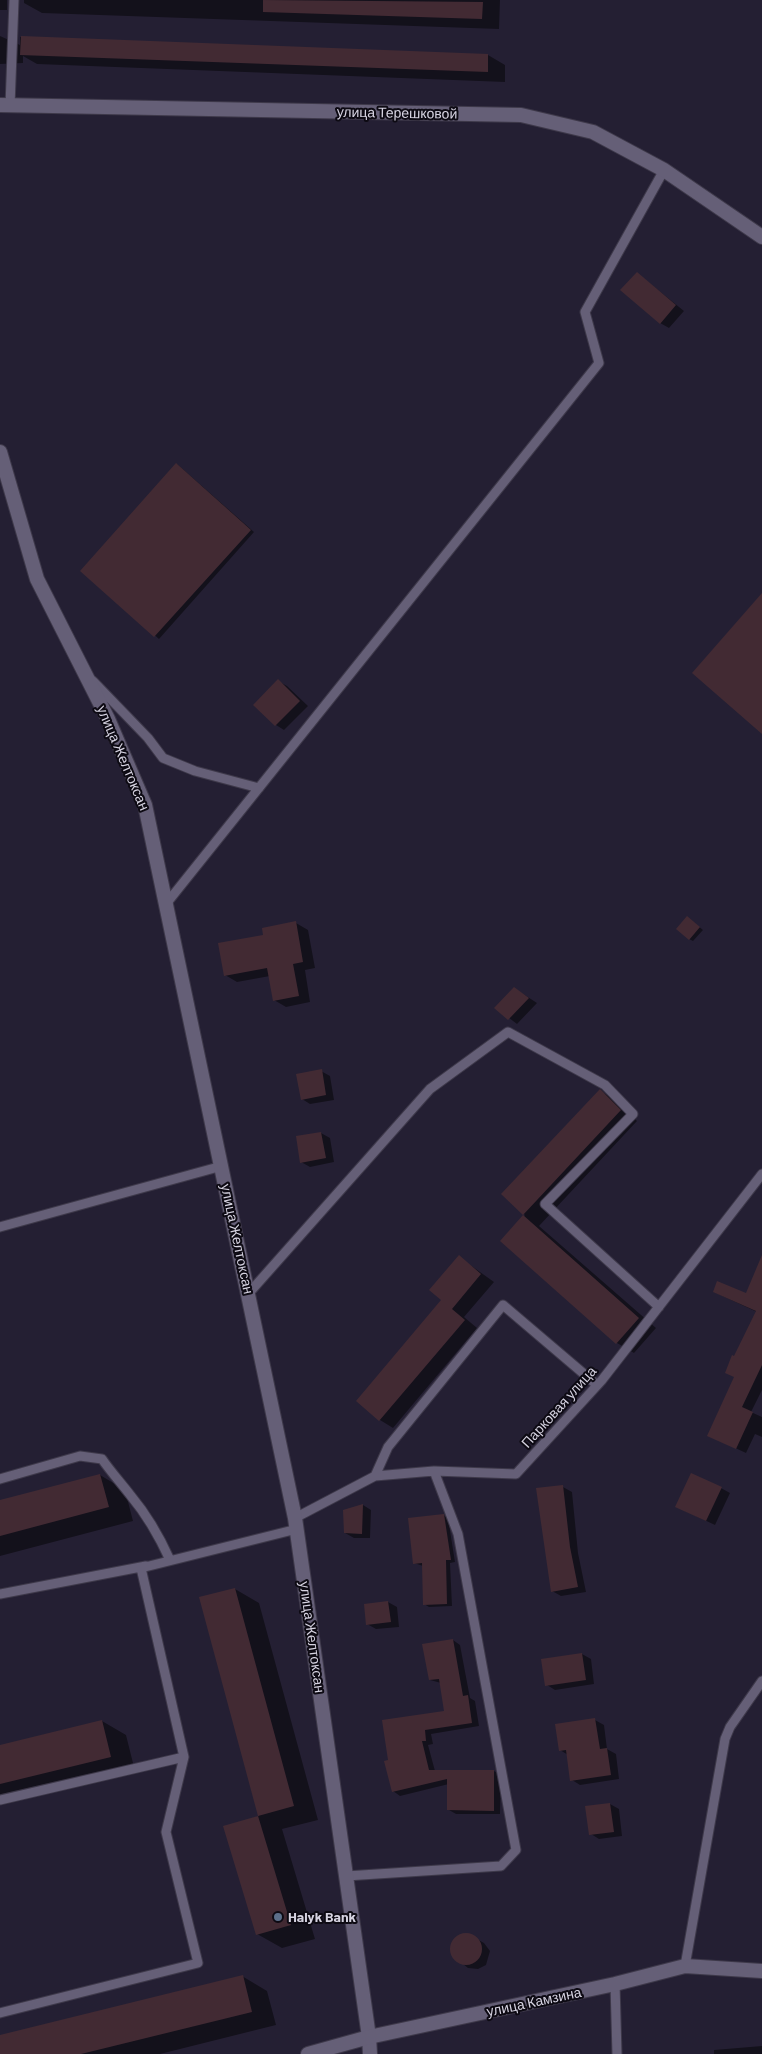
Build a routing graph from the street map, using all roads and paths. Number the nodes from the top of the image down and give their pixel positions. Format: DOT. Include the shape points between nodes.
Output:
graph roads {
  1 [pos="14,0"];
  2 [pos="5,106"];
  3 [pos="664,170"];
  4 [pos="762,236"];
  5 [pos="0,452"];
  6 [pos="84,672"];
  7 [pos="259,788"];
  8 [pos="166,904"];
  9 [pos="222,1166"];
  10 [pos="762,1174"];
  11 [pos="0,1227"];
  12 [pos="249,1293"];
  13 [pos="659,1307"];
  14 [pos="598,1386"];
  15 [pos="434,1470"];
  16 [pos="375,1476"];
  17 [pos="0,1479"];
  18 [pos="296,1524"];
  19 [pos="170,1560"];
  20 [pos="156,1564"];
  21 [pos="0,1594"];
  22 [pos="762,1681"];
  23 [pos="184,1757"];
  24 [pos="0,1800"];
  25 [pos="346,1876"];
  26 [pos="685,1966"];
  27 [pos="762,1971"];
  28 [pos="615,1984"];
  29 [pos="0,2013"];
  30 [pos="369,2037"];
  31 [pos="308,2054"];
  32 [pos="370,2054"];
  33 [pos="617,2054"];
  1 -- 2 [label="lane"];
  2 -- 3 [label="street, улица Терешковой" via="521,115 593,132"];
  3 -- 4 [label="street, улица Терешковой"];
  3 -- 7 [label="lane" via="585,312 599,363"];
  5 -- 6 [label="street, улица Желтоксан" via="37,579"];
  6 -- 7 [label="lane" via="163,758 195,771"];
  6 -- 8 [label="street, улица Желтоксан" via="145,805"];
  7 -- 8 [label="lane"];
  8 -- 9 [label="street, улица Желтоксан"];
  9 -- 11 [label="lane"];
  9 -- 12 [label="street, улица Желтоксан"];
  10 -- 13 [label="lane, Парковая улица"];
  12 -- 13 [label="lane" via="430,1089 508,1032 605,1084 633,1114 546,1204"];
  12 -- 18 [label="street, улица Желтоксан"];
  13 -- 14 [label="lane, Парковая улица"];
  14 -- 15 [label="lane, Парковая улица" via="516,1474"];
  14 -- 16 [label="lane" via="503,1305 388,1447"];
  15 -- 16 [label="lane, Парковая улица"];
  15 -- 25 [label="lane" via="458,1534 516,1850 501,1866"];
  16 -- 18 [label="lane, Парковая улица"];
  17 -- 19 [label="lane" via="80,1456 102,1459 132,1496"];
  18 -- 19 [label="lane, Парковая улица"];
  18 -- 25 [label="street, улица Желтоксан"];
  19 -- 20 [label="lane, Парковая улица"];
  20 -- 21 [label="lane, Парковая улица"];
  20 -- 23 [label="lane" via="140,1568"];
  22 -- 26 [label="lane" via="725,1739"];
  23 -- 24 [label="lane"];
  23 -- 29 [label="lane" via="166,1832 198,1962"];
  25 -- 30 [label="street, улица Желтоксан"];
  26 -- 27 [label="street, улица Камзина"];
  26 -- 28 [label="street, улица Камзина"];
  28 -- 30 [label="street, улица Камзина"];
  28 -- 33 [label="lane"];
  30 -- 31 [label="street, улица Камзина"];
  30 -- 32 [label="street, улица Желтоксан"];
}
